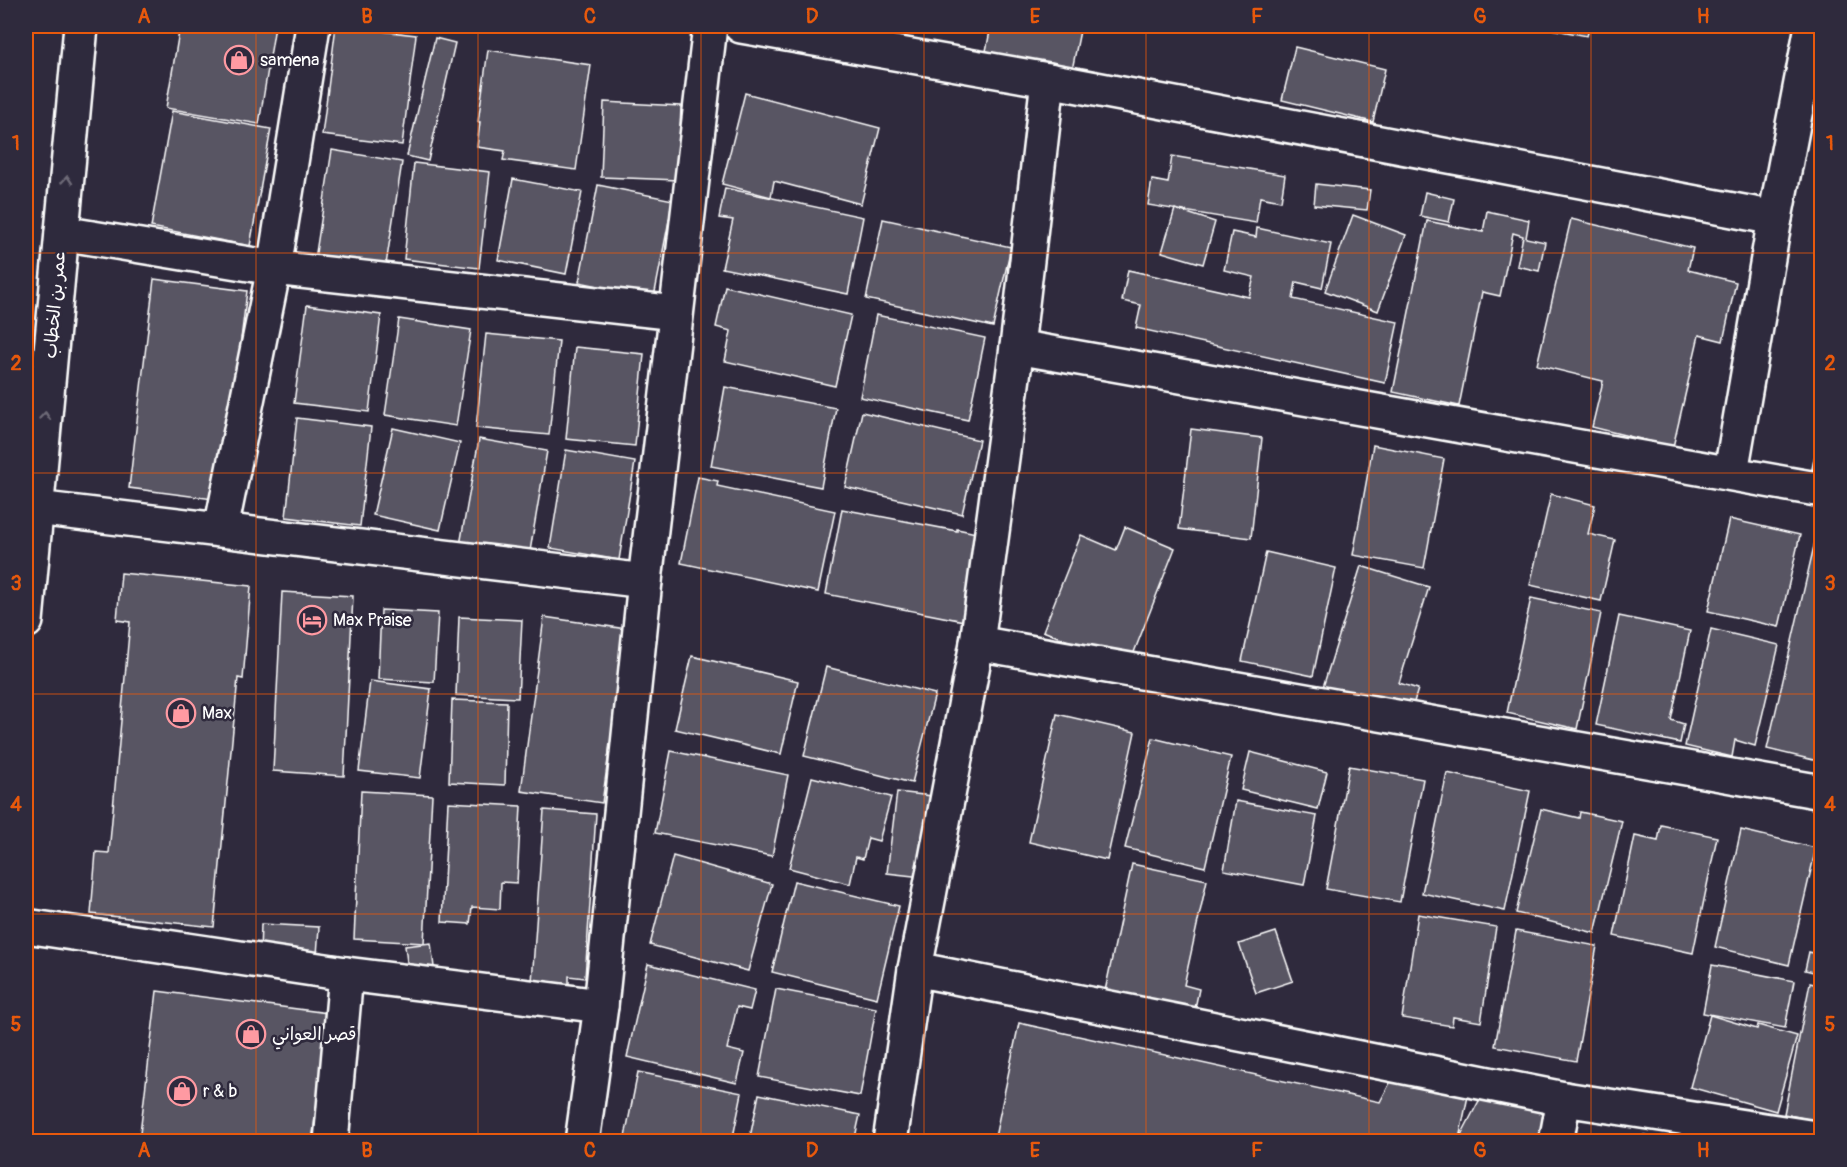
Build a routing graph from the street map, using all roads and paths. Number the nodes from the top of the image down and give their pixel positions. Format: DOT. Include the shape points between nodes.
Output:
graph roads {
  1 [pos="81,26"];
  2 [pos="313,26"];
  3 [pos="710,26"];
  4 [pos="741,26"];
  5 [pos="1812,26"];
  6 [pos="1048,81"];
  7 [pos="1775,218"];
  8 [pos="62,233"];
  9 [pos="274,268"];
  10 [pos="676,313"];
  11 [pos="1017,347"];
  12 [pos="1731,472"];
  13 [pos="1821,490"];
  14 [pos="36,508"];
  15 [pos="221,529"];
  16 [pos="645,581"];
  17 [pos="26,621"];
  18 [pos="976,644"];
  19 [pos="1821,792"];
  20 [pos="26,926"];
  21 [pos="915,969"];
  22 [pos="346,974"];
  23 [pos="601,1006"];
  24 [pos="1564,1099"];
  25 [pos="1821,1139"];
  26 [pos="331,1142"];
  27 [pos="582,1142"];
  28 [pos="890,1142"];
  29 [pos="1556,1142"];
  8 -- 1 [label="street, عمر بن الخطاب, one-way"];
  2 -- 9 [label="street"];
  3 -- 10 [label="street"];
  4 -- 6 [label="street"];
  5 -- 7 [label="street"];
  6 -- 7 [label="street"];
  6 -- 11 [label="street"];
  7 -- 12 [label="street"];
  8 -- 9 [label="street"];
  14 -- 8 [label="street, عمر بن الخطاب, one-way"];
  9 -- 10 [label="street"];
  9 -- 15 [label="street"];
  10 -- 16 [label="street"];
  11 -- 12 [label="street"];
  11 -- 18 [label="street"];
  12 -- 13 [label="street"];
  14 -- 15 [label="street"];
  14 -- 17 [label="street, عمر بن الخطاب"];
  15 -- 16 [label="street"];
  16 -- 23 [label="street"];
  18 -- 19 [label="street"];
  18 -- 21 [label="street"];
  20 -- 22 [label="street"];
  21 -- 24 [label="street"];
  21 -- 28 [label="street"];
  22 -- 23 [label="street"];
  22 -- 26 [label="street"];
  23 -- 27 [label="street"];
  24 -- 25 [label="street"];
  24 -- 29 [label="street"];
}
